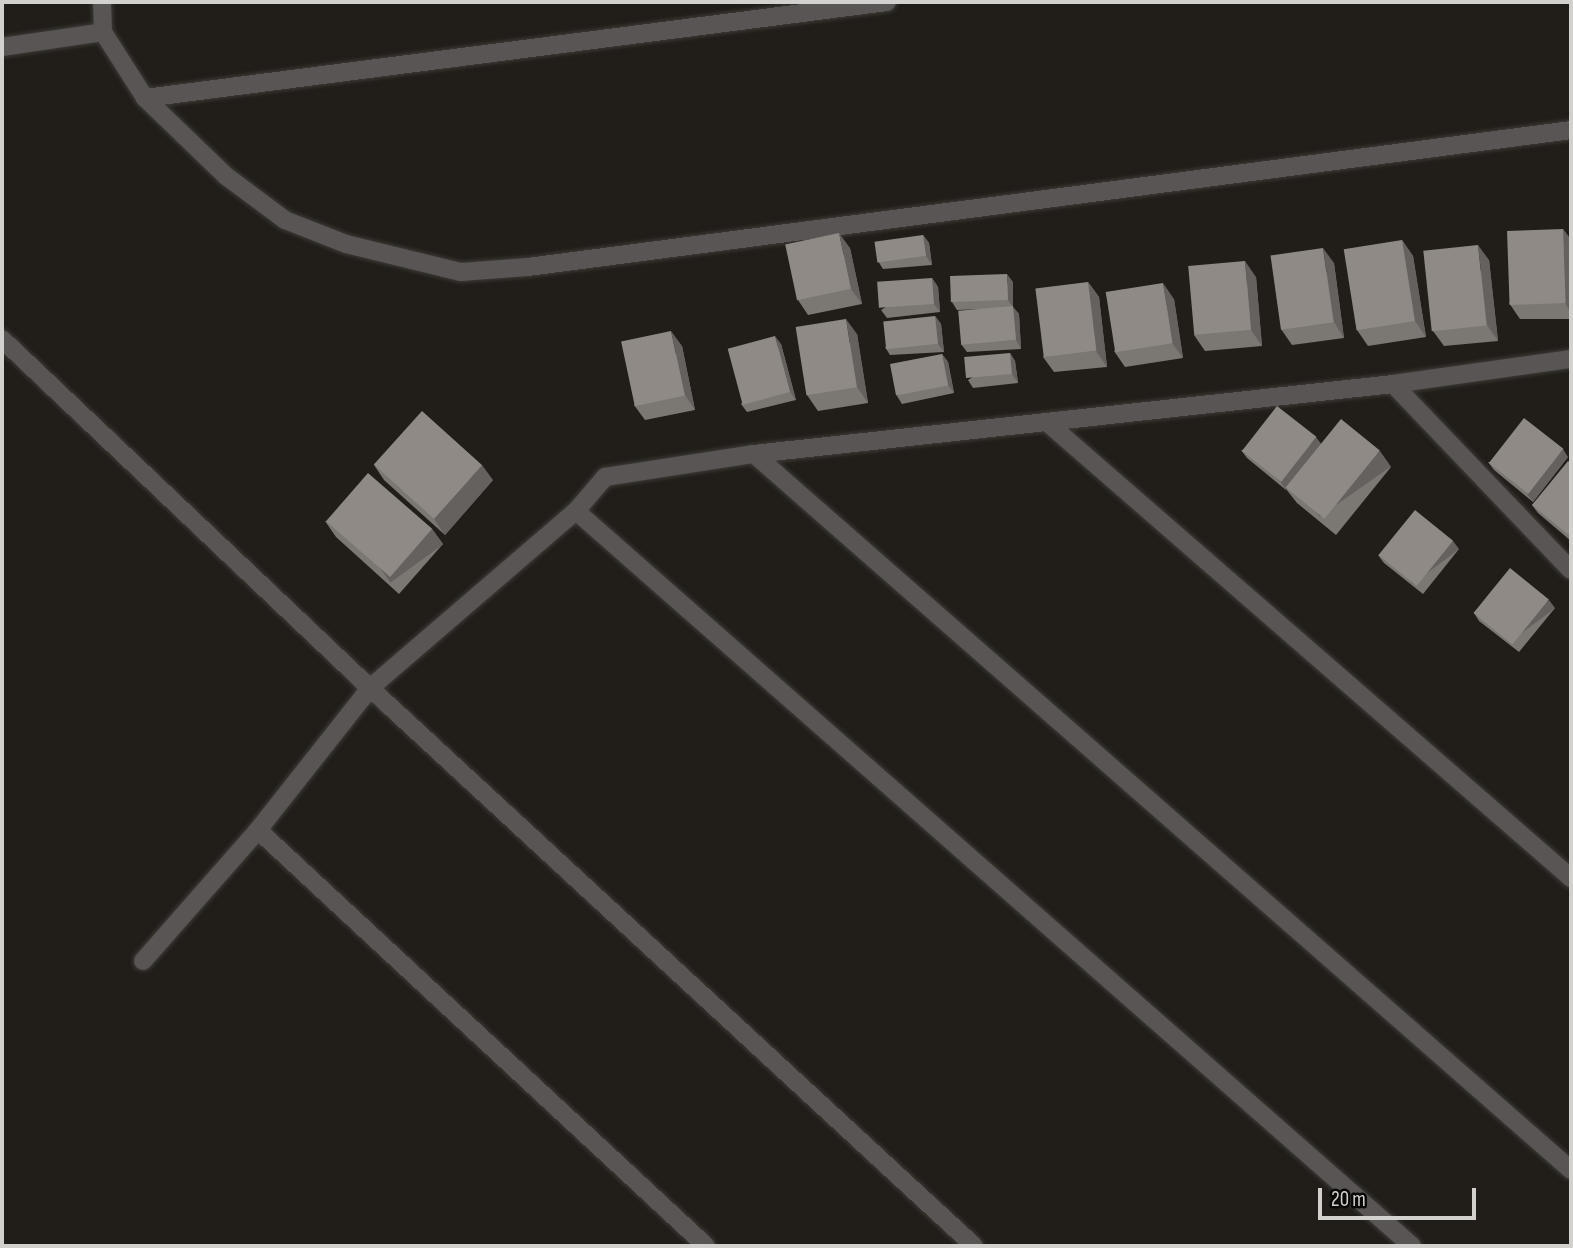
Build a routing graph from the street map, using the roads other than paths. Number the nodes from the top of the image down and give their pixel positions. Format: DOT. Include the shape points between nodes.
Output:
graph roads {
  1 [pos="102,2"];
  2 [pos="887,2"];
  3 [pos="103,32"];
  4 [pos="2,47"];
  5 [pos="145,98"];
  6 [pos="1571,130"];
  7 [pos="2,339"];
  8 [pos="1571,359"];
  9 [pos="1393,384"];
  10 [pos="1049,424"];
  11 [pos="754,454"];
  12 [pos="576,511"];
  13 [pos="1571,570"];
  14 [pos="370,688"];
  15 [pos="258,830"];
  16 [pos="1571,878"];
  17 [pos="143,961"];
  18 [pos="1571,1170"];
  19 [pos="706,1246"];
  20 [pos="974,1246"];
  21 [pos="1412,1246"];
  1 -- 3 [label="street"];
  2 -- 5 [label="street"];
  3 -- 4 [label="street"];
  3 -- 5 [label="street"];
  5 -- 6 [label="street" via="226,176 285,220 346,243 461,272 528,267"];
  7 -- 14 [label="street"];
  8 -- 9 [label="street"];
  9 -- 10 [label="street"];
  9 -- 13 [label="street"];
  10 -- 11 [label="street"];
  10 -- 16 [label="street"];
  11 -- 12 [label="street" via="605,477"];
  11 -- 18 [label="street"];
  12 -- 14 [label="street"];
  12 -- 21 [label="street"];
  14 -- 15 [label="street"];
  14 -- 20 [label="street"];
  15 -- 17 [label="street"];
  15 -- 19 [label="street"];
}
